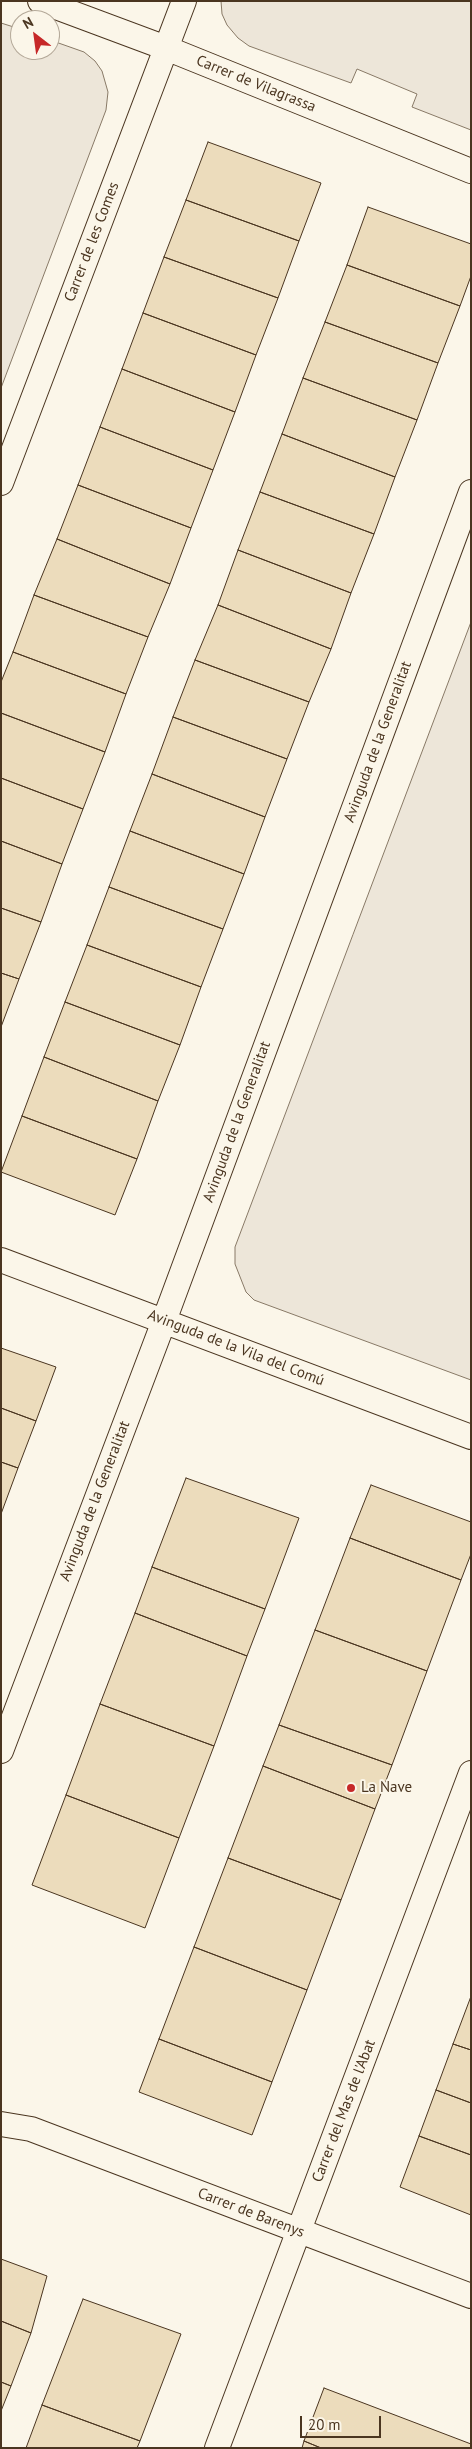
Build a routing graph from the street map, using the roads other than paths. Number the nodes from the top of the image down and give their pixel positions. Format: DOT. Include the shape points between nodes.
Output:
graph roads {
  1 [pos="40,1"];
  2 [pos="184,1"];
  3 [pos="166,48"];
  4 [pos="471,171"];
  5 [pos="1,483"];
  6 [pos="471,492"];
  7 [pos="1,1260"];
  8 [pos="164,1321"];
  9 [pos="471,1437"];
  10 [pos="1,1751"];
  11 [pos="471,1773"];
  12 [pos="1,2109"];
  13 [pos="1,2124"];
  14 [pos="32,2129"];
  15 [pos="299,2231"];
  16 [pos="471,2296"];
  17 [pos="217,2448"];
  1 -- 3 [label="street, Carrer de Vilagrassa"];
  2 -- 3 [label="street, Carrer de les Comes"];
  3 -- 4 [label="street, Carrer de Vilagrassa"];
  3 -- 5 [label="street, Carrer de les Comes"];
  6 -- 8 [label="street, Avinguda de la Generalitat"];
  7 -- 8 [label="street, Avinguda de la Vila del Comú"];
  8 -- 9 [label="street, Avinguda de la Vila del Comú"];
  8 -- 10 [label="street, Avinguda de la Generalitat"];
  11 -- 15 [label="street, Carrer del Mas de l'Abat"];
  12 -- 14 [label="street, Carrer de Barenys"];
  13 -- 14 [label="street, Carrer de Barenys"];
  14 -- 15 [label="street, Carrer de Barenys"];
  15 -- 16 [label="street, Carrer de Barenys"];
  15 -- 17 [label="street, Carrer del Mas de l'Abat"];
}
